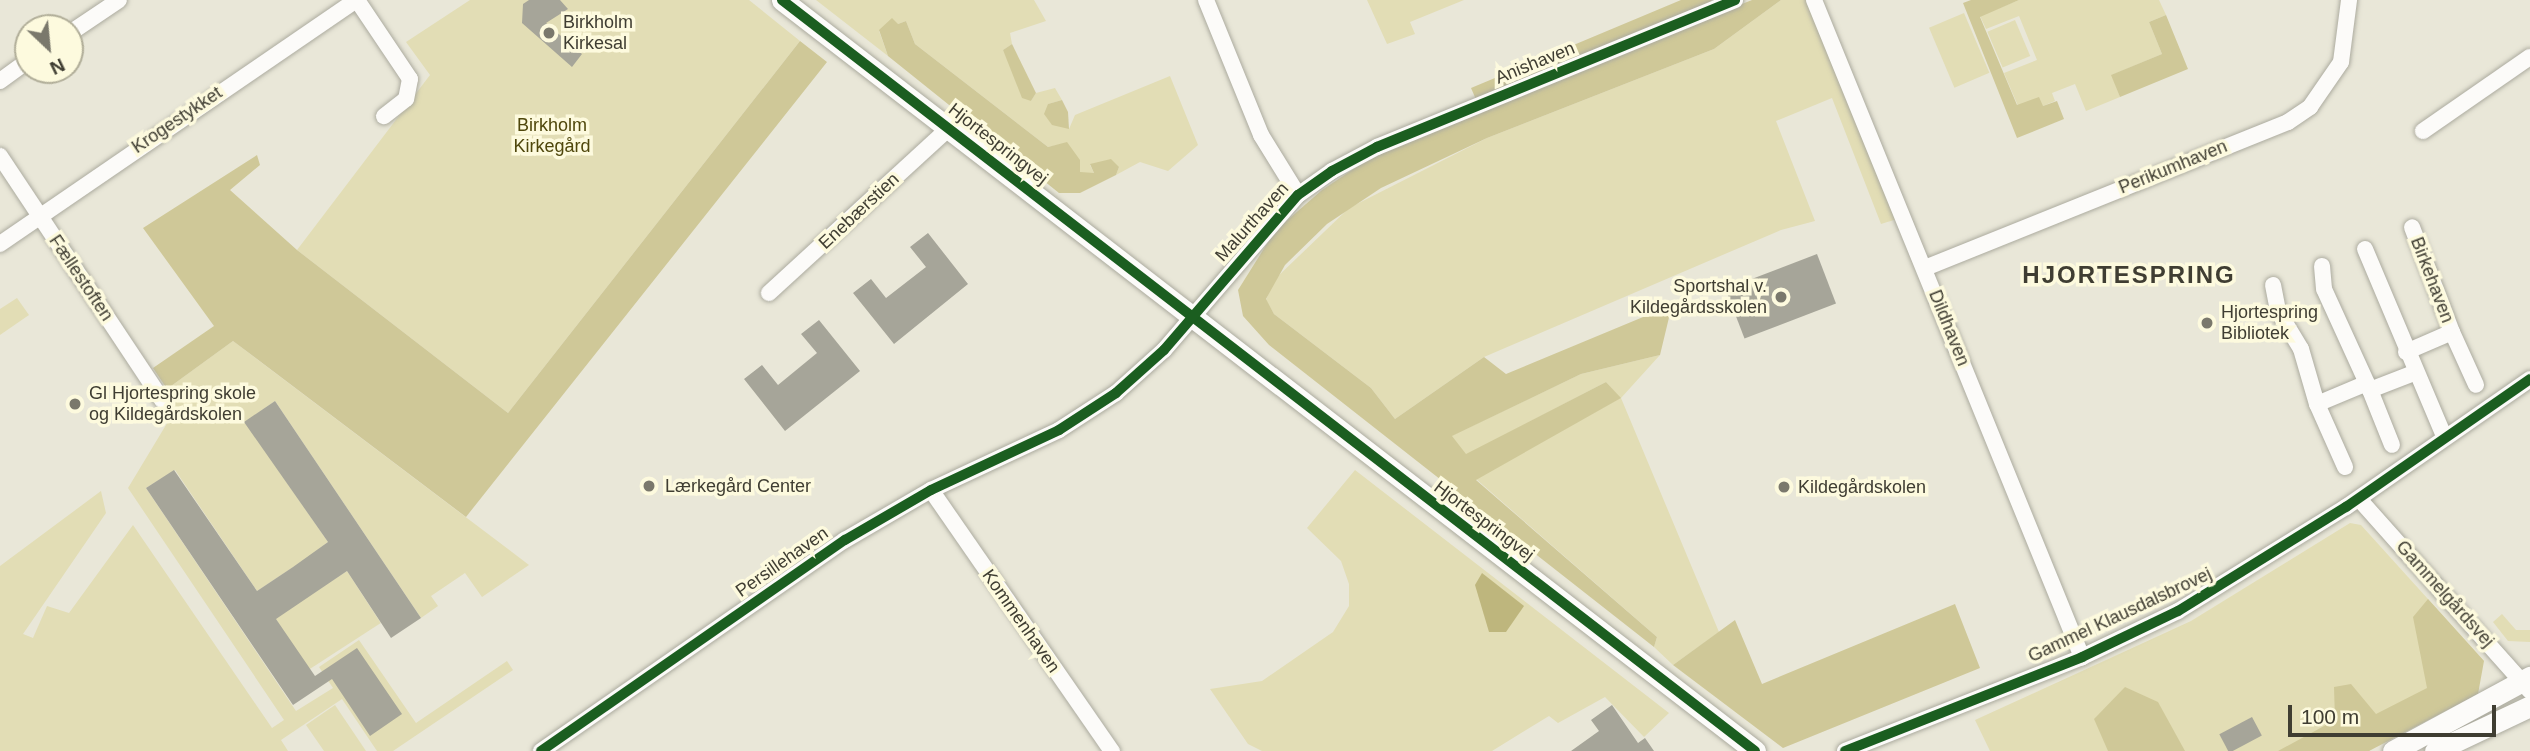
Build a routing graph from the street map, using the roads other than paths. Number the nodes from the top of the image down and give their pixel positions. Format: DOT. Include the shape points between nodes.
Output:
graph roads {
  1 [pos="118,0"];
  2 [pos="357,0"];
  3 [pos="782,0"];
  4 [pos="1206,0"];
  5 [pos="1735,0"];
  6 [pos="1814,0"];
  7 [pos="2349,0"];
  8 [pos="84,23"];
  9 [pos="2530,57"];
  10 [pos="384,116"];
  11 [pos="949,128"];
  12 [pos="2423,131"];
  13 [pos="0,156"];
  14 [pos="1349,162"];
  15 [pos="1298,195"];
  16 [pos="39,214"];
  17 [pos="2412,227"];
  18 [pos="0,244"];
  19 [pos="2365,249"];
  20 [pos="2322,266"];
  21 [pos="1924,268"];
  22 [pos="2273,285"];
  23 [pos="769,293"];
  24 [pos="1191,318"];
  25 [pos="2452,332"];
  26 [pos="2406,352"];
  27 [pos="2414,373"];
  28 [pos="2530,379"];
  29 [pos="2369,386"];
  30 [pos="2476,386"];
  31 [pos="162,400"];
  32 [pos="2317,404"];
  33 [pos="2445,438"];
  34 [pos="2392,445"];
  35 [pos="2345,467"];
  36 [pos="931,490"];
  37 [pos="2359,499"];
  38 [pos="2082,657"];
  39 [pos="2527,683"];
  40 [pos="2530,706"];
  41 [pos="541,751"];
  42 [pos="1112,751"];
  43 [pos="1755,751"];
  44 [pos="1845,751"];
  45 [pos="2393,751"];
  46 [pos="2435,751"];
  1 -- 8 [label="street"];
  2 -- 10 [label="street, Krogestykket" via="410,79 406,99"];
  2 -- 16 [label="street, Krogestykket"];
  3 -- 11 [label="street, Hjortespringvej"];
  4 -- 15 [label="street, Malurthaven" via="1261,135"];
  5 -- 14 [label="street, Anishaven"];
  6 -- 21 [label="street, Dildhaven"];
  7 -- 21 [label="street, Perikumhaven" via="2341,62 2310,107 2288,122"];
  9 -- 12 [label="street"];
  11 -- 23 [label="street, Enebærstien"];
  11 -- 24 [label="street, Hjortespringvej"];
  13 -- 16 [label="street, Fællestoften"];
  14 -- 15 [label="street, Malurthaven"];
  15 -- 24 [label="street, Malurthaven"];
  16 -- 18 [label="street, Krogestykket"];
  16 -- 31 [label="street, Fællestoften"];
  17 -- 25 [label="street, Birkehaven"];
  19 -- 26 [label="street"];
  20 -- 29 [label="street" via="2324,289"];
  21 -- 38 [label="street, Dildhaven"];
  22 -- 32 [label="street"];
  24 -- 36 [label="street, Persillehaven" via="1126,384 1059,430"];
  24 -- 43 [label="street, Hjortespringvej"];
  25 -- 26 [label="street, Birkehaven"];
  25 -- 30 [label="street, Birkehaven"];
  26 -- 27 [label="street"];
  27 -- 29 [label="street"];
  27 -- 33 [label="street"];
  28 -- 33 [label="street, Gammel Klausdalsbrovej"];
  29 -- 32 [label="street"];
  29 -- 34 [label="street"];
  32 -- 35 [label="street"];
  33 -- 37 [label="street, Gammel Klausdalsbrovej"];
  36 -- 41 [label="street, Persillehaven" via="845,540"];
  36 -- 42 [label="street, Kommenhaven"];
  37 -- 38 [label="street, Gammel Klausdalsbrovej" via="2240,577"];
  37 -- 39 [label="street, Gammelgårdsvej"];
  38 -- 44 [label="street, Gammel Klausdalsbrovej"];
  39 -- 45 [label="street"];
  40 -- 46 [label="street"];
}
